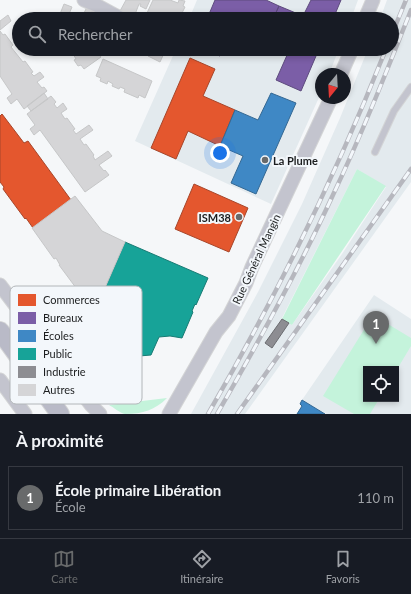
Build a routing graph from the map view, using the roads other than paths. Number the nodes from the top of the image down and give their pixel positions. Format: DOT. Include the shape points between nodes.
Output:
graph roads {
  1 [pos="84,0"];
  2 [pos="373,0"];
  3 [pos="109,12"];
  4 [pos="368,12"];
  5 [pos="349,56"];
  6 [pos="344,68"];
  7 [pos="411,86"];
  8 [pos="328,104"];
  9 [pos="375,152"];
  10 [pos="0,285"];
  11 [pos="10,298"];
  12 [pos="0,331"];
  13 [pos="10,345"];
  14 [pos="0,380"];
  15 [pos="10,394"];
  16 [pos="18,404"];
  17 [pos="53,404"];
  18 [pos="90,404"];
  19 [pos="25,414"];
  20 [pos="60,414"];
  21 [pos="100,414"];
  22 [pos="169,414"];
  1 -- 3 [label="street"];
  2 -- 4 [label="street"];
  5 -- 6 [label="street"];
  7 -- 9 [label="lane" via="394,111"];
  8 -- 22 [label="street, Rue Général Mangin" via="246,283 229,316 216,332"];
  10 -- 11 [label="street"];
  12 -- 13 [label="main road"];
  14 -- 15 [label="street"];
  16 -- 19 [label="street"];
  17 -- 20 [label="main road"];
  18 -- 21 [label="street"];
}
